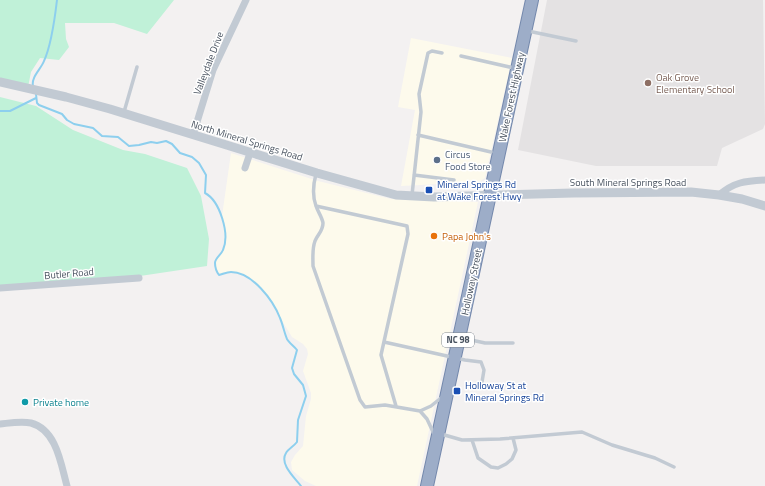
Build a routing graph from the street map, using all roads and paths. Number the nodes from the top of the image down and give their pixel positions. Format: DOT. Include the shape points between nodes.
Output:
graph roads {
  1 [pos="246,0"];
  2 [pos="532,0"];
  3 [pos="526,30"];
  4 [pos="576,41"];
  5 [pos="442,53"];
  6 [pos="461,56"];
  7 [pos="137,67"];
  8 [pos="517,69"];
  9 [pos="0,82"];
  10 [pos="124,113"];
  11 [pos="193,135"];
  12 [pos="418,135"];
  13 [pos="491,152"];
  14 [pos="250,153"];
  15 [pos="245,168"];
  16 [pos="317,173"];
  17 [pos="414,175"];
  18 [pos="454,180"];
  19 [pos="765,180"];
  20 [pos="490,195"];
  21 [pos="719,195"];
  22 [pos="412,196"];
  23 [pos="316,206"];
  24 [pos="765,206"];
  25 [pos="139,278"];
  26 [pos="0,288"];
  27 [pos="459,338"];
  28 [pos="384,342"];
  29 [pos="513,343"];
  30 [pos="455,358"];
  31 [pos="481,388"];
  32 [pos="448,391"];
  33 [pos="396,406"];
  34 [pos="420,411"];
  35 [pos="0,424"];
  36 [pos="437,438"];
  37 [pos="513,438"];
  38 [pos="472,440"];
  39 [pos="674,467"];
  40 [pos="67,486"];
  41 [pos="427,486"];
  1 -- 11 [label="street, Valleydale Drive" via="213,70"];
  2 -- 3 [label="highway, Wake Forest Highway / NC 98"];
  3 -- 4 [label="lane"];
  3 -- 8 [label="highway, Wake Forest Highway / NC 98"];
  5 -- 12 [label="lane" via="428,53 419,94 421,112"];
  6 -- 8 [label="lane"];
  7 -- 10 [label="lane"];
  8 -- 20 [label="highway, Wake Forest Highway / NC 98"];
  9 -- 10 [label="street, North Mineral Springs Road"];
  10 -- 11 [label="street, North Mineral Springs Road"];
  11 -- 14 [label="street, North Mineral Springs Road"];
  12 -- 13 [label="lane"];
  12 -- 17 [label="lane"];
  14 -- 15 [label="street"];
  14 -- 16 [label="street, North Mineral Springs Road"];
  16 -- 22 [label="street, North Mineral Springs Road" via="387,193"];
  16 -- 23 [label="lane" via="313,195"];
  17 -- 18 [label="lane"];
  17 -- 22 [label="lane"];
  19 -- 21 [label="street" via="737,183"];
  20 -- 21 [label="street, South Mineral Springs Road" via="636,192"];
  20 -- 22 [label="street, North Mineral Springs Road"];
  20 -- 27 [label="highway, Holloway Street / NC 98"];
  21 -- 24 [label="street, South Mineral Springs Road"];
  23 -- 28 [label="lane" via="407,226 408,234"];
  23 -- 33 [label="lane" via="323,226 313,250 315,273 360,400 368,408"];
  25 -- 26 [label="street, Butler Road"];
  27 -- 29 [label="lane" via="485,343"];
  27 -- 30 [label="highway, Holloway Street / NC 98"];
  28 -- 30 [label="lane"];
  28 -- 33 [label="lane" via="382,358"];
  30 -- 31 [label="lane" via="483,364"];
  30 -- 32 [label="highway, Holloway Street / NC 98"];
  32 -- 34 [label="lane" via="439,401"];
  32 -- 36 [label="highway, Holloway Street / NC 98"];
  33 -- 34 [label="lane"];
  34 -- 36 [label="lane"];
  35 -- 40 [label="street" via="31,423 48,434 56,448"];
  36 -- 38 [label="lane"];
  36 -- 41 [label="highway, Holloway Street / NC 98"];
  37 -- 38 [label="lane"];
  37 -- 38 [label="lane" via="516,450 512,459 498,468 491,467 478,458"];
  37 -- 39 [label="lane" via="582,432"];
}
